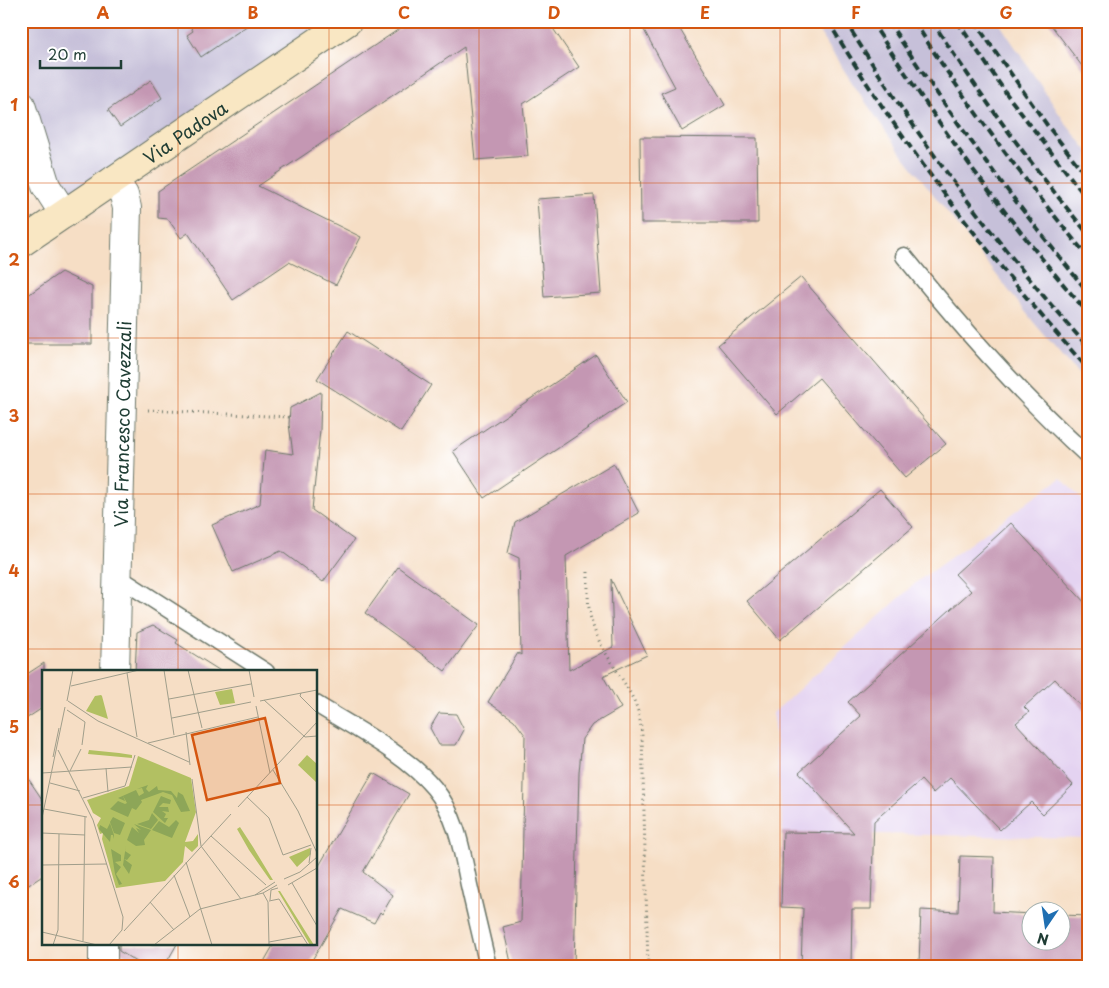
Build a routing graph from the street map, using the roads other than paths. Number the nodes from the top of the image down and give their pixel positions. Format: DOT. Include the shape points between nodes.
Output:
graph roads {
  1 [pos="348,21"];
  2 [pos="21,104"];
  3 [pos="114,180"];
  4 [pos="64,214"];
  5 [pos="21,243"];
  6 [pos="904,256"];
  7 [pos="1088,456"];
  8 [pos="118,577"];
  9 [pos="115,670"];
  10 [pos="263,670"];
  11 [pos="318,705"];
  12 [pos="104,946"];
  13 [pos="102,967"];
  14 [pos="488,967"];
  1 -- 3 [label="street, Via Padova"];
  2 -- 4 [label="street" via="46,186"];
  3 -- 4 [label="street, Via Padova"];
  3 -- 8 [label="street, Via Francesco Cavezzali" via="124,195 127,208"];
  4 -- 5 [label="street, Via Padova"];
  6 -- 7 [label="lane" via="951,315 1006,375"];
  8 -- 9 [label="street, Via Francesco Cavezzali"];
  8 -- 10 [label="lane"];
  11 -- 14 [label="lane" via="412,766 442,799 458,838"];
  12 -- 13 [label="street"];
}
